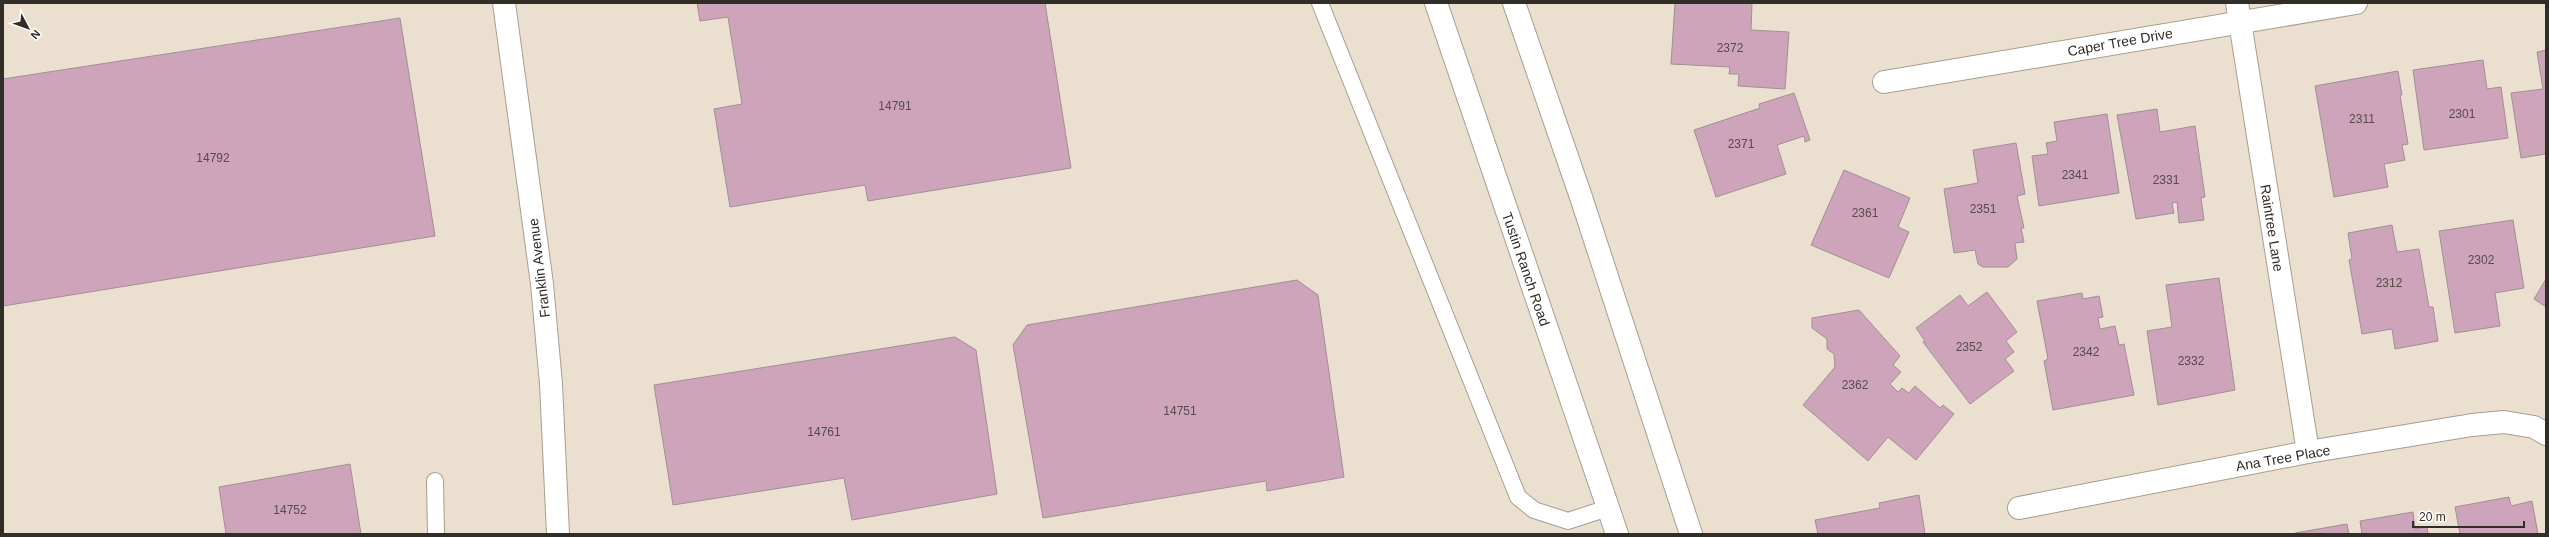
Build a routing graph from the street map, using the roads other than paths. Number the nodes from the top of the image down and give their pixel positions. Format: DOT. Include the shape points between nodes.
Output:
graph roads {
  1 [pos="504,3"];
  2 [pos="1320,3"];
  3 [pos="1436,3"];
  4 [pos="1514,3"];
  5 [pos="2356,3"];
  6 [pos="2239,12"];
  7 [pos="1884,82"];
  8 [pos="2546,434"];
  9 [pos="2308,452"];
  10 [pos="435,481"];
  11 [pos="1608,508"];
  12 [pos="2019,508"];
  13 [pos="436,534"];
  14 [pos="558,534"];
  15 [pos="1617,534"];
  16 [pos="1691,534"];
  1 -- 14 [label="street, Franklin Avenue" via="542,284 551,384"];
  2 -- 11 [label="lane" via="1518,497 1534,510 1568,521"];
  3 -- 11 [label="street, Tustin Ranch Road"];
  4 -- 16 [label="street" via="1581,197"];
  5 -- 6 [label="street, Caper Tree Drive"];
  6 -- 7 [label="street, Caper Tree Drive"];
  6 -- 9 [label="street, Raintree Lane"];
  8 -- 9 [label="street, Ana Tree Place" via="2534,427 2504,422"];
  9 -- 12 [label="street, Ana Tree Place"];
  10 -- 13 [label="lane"];
  11 -- 15 [label="street, Tustin Ranch Road"];
}
